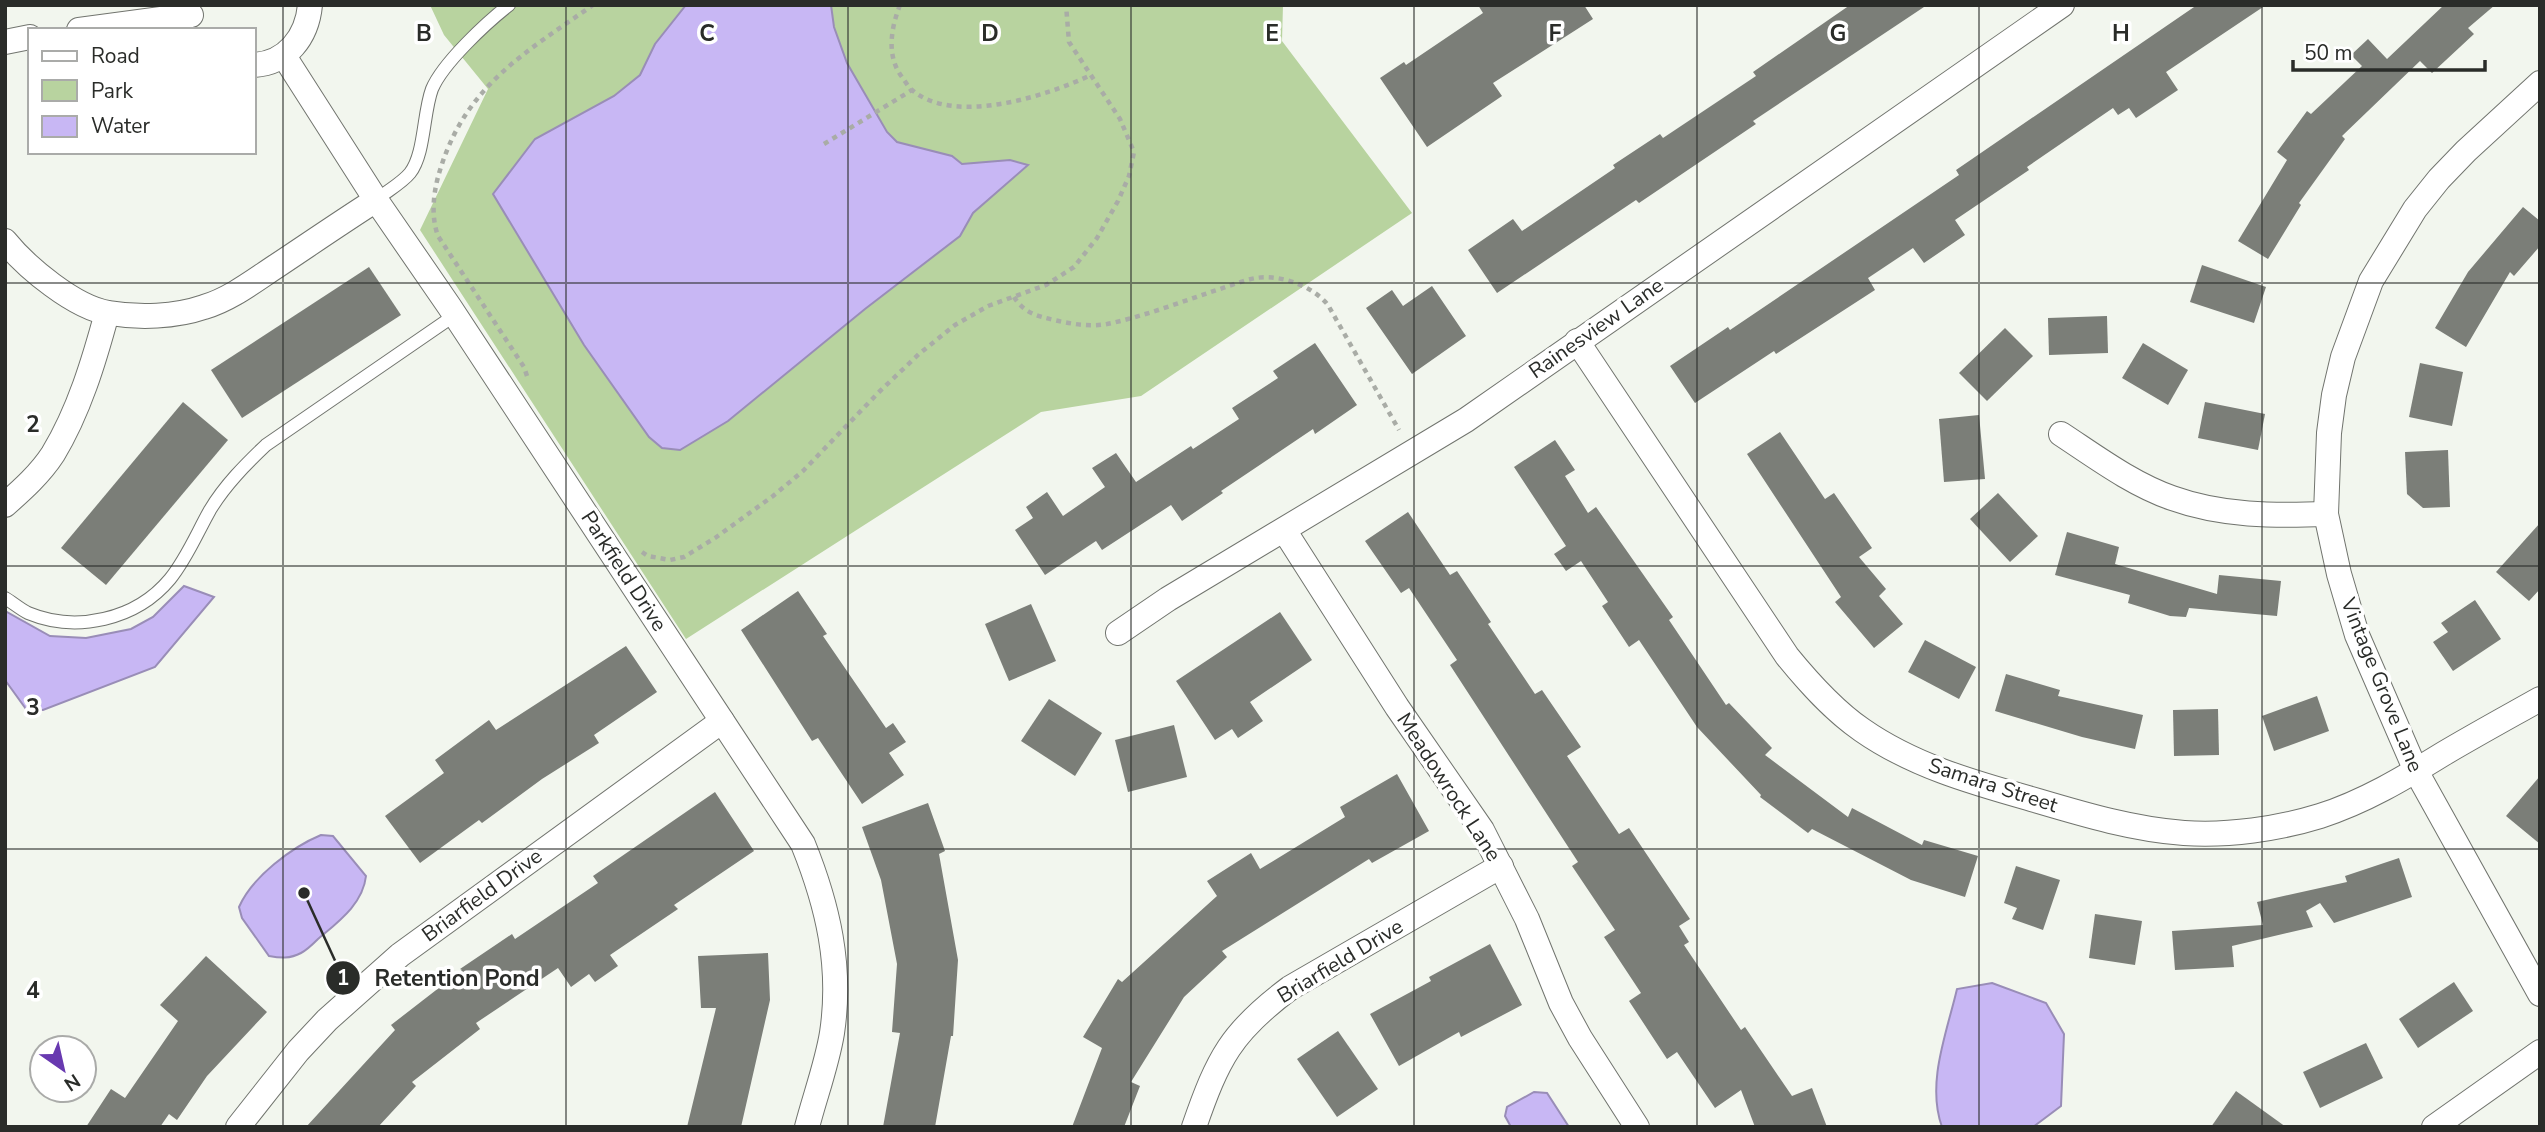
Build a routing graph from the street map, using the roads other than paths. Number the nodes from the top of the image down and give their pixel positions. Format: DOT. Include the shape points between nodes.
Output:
graph roads {
  1 [pos="310,5"];
  2 [pos="509,5"];
  3 [pos="2062,5"];
  4 [pos="192,17"];
  5 [pos="96,28"];
  6 [pos="28,37"];
  7 [pos="5,42"];
  8 [pos="284,56"];
  9 [pos="256,65"];
  10 [pos="2540,83"];
  11 [pos="376,200"];
  12 [pos="5,241"];
  13 [pos="107,313"];
  14 [pos="455,315"];
  15 [pos="1577,341"];
  16 [pos="2061,434"];
  17 [pos="5,505"];
  18 [pos="2326,514"];
  19 [pos="1284,530"];
  20 [pos="5,598"];
  21 [pos="1118,633"];
  22 [pos="2540,699"];
  23 [pos="722,721"];
  24 [pos="2416,771"];
  25 [pos="1501,866"];
  26 [pos="2540,994"];
  27 [pos="2540,1052"];
  28 [pos="238,1127"];
  29 [pos="807,1127"];
  30 [pos="1194,1127"];
  31 [pos="1637,1127"];
  32 [pos="2434,1127"];
  1 -- 8 [label="street" via="307,26"];
  2 -- 11 [label="lane" via="444,69 433,89 411,173"];
  3 -- 15 [label="street, Rainesview Lane"];
  4 -- 5 [label="street"];
  6 -- 7 [label="street"];
  8 -- 9 [label="street"];
  8 -- 11 [label="street, Parkfield Drive"];
  10 -- 18 [label="street, Vintage Grove Lane" via="2440,179 2415,209 2371,281 2334,395"];
  11 -- 13 [label="street" via="243,289 205,307 152,316"];
  11 -- 14 [label="street, Parkfield Drive"];
  12 -- 13 [label="street" via="50,284"];
  13 -- 17 [label="street" via="67,428 52,456"];
  14 -- 20 [label="lane" via="266,445 240,469 212,507 168,581 132,610 113,618 55,620 27,612"];
  14 -- 23 [label="street, Parkfield Drive"];
  15 -- 19 [label="street, Rainesview Lane" via="1424,447"];
  15 -- 24 [label="street, Samara Street" via="1787,656 1837,711 1890,747 1951,775 2092,817 2185,833 2236,832 2320,816"];
  16 -- 18 [label="street" via="2115,470 2172,498 2225,512"];
  18 -- 24 [label="street, Vintage Grove Lane" via="2357,635"];
  19 -- 21 [label="street, Rainesview Lane"];
  19 -- 25 [label="street, Meadowrock Lane" via="1397,708 1482,830"];
  22 -- 24 [label="street, Samara Street"];
  23 -- 28 [label="street, Briarfield Drive" via="400,955 327,1020"];
  23 -- 29 [label="street, Parkfield Drive" via="803,844 833,939 836,990 831,1036"];
  24 -- 26 [label="street, Vintage Grove Lane"];
  25 -- 30 [label="street, Briarfield Drive" via="1265,1006 1216,1066"];
  25 -- 31 [label="street, Meadowrock Lane" via="1561,1003"];
  27 -- 32 [label="street"];
}
